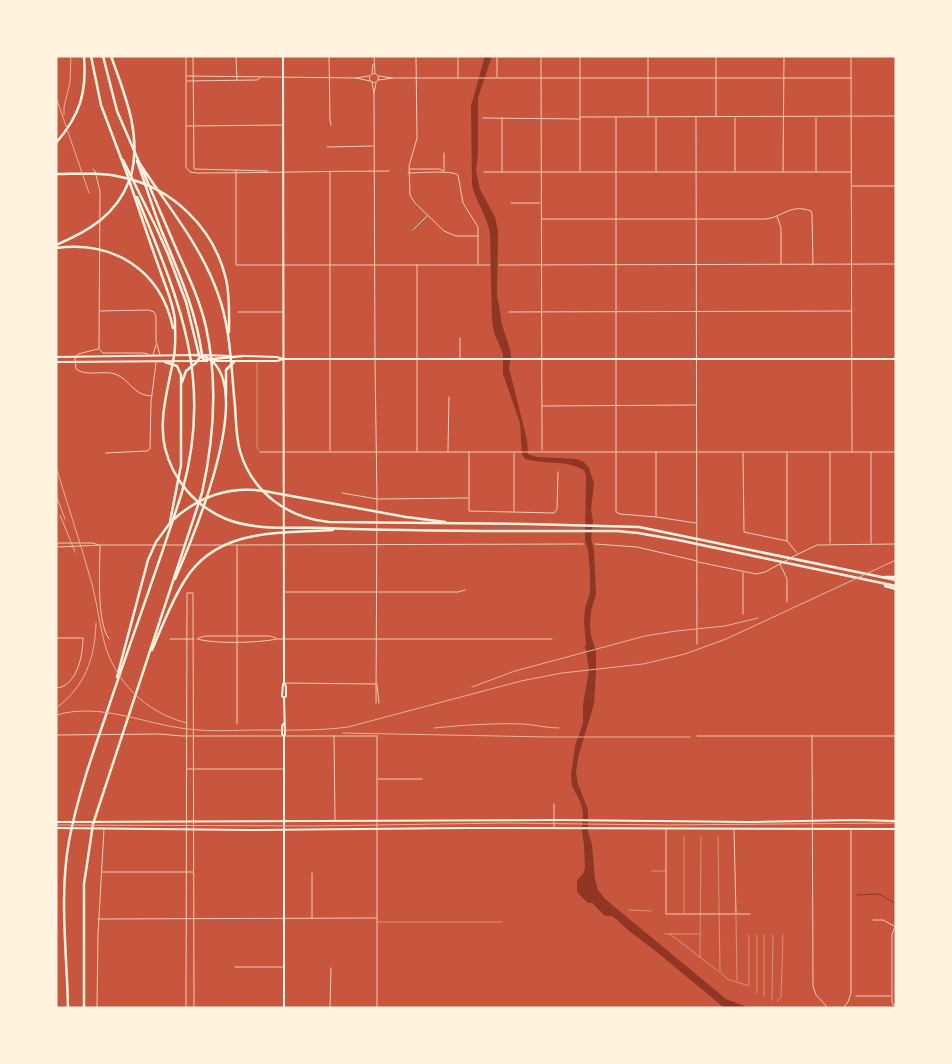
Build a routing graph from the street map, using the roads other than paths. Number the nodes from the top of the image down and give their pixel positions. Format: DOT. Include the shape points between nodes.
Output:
graph roads {
  1 [pos="84,56"];
  2 [pos="91,56"];
  3 [pos="103,56"];
  4 [pos="111,56"];
  5 [pos="186,56"];
  6 [pos="193,56"];
  7 [pos="236,56"];
  8 [pos="283,56"];
  9 [pos="329,56"];
  10 [pos="374,56"];
  11 [pos="416,56"];
  12 [pos="458,56"];
  13 [pos="497,56"];
  14 [pos="541,56"];
  15 [pos="580,56"];
  16 [pos="648,56"];
  17 [pos="716,56"];
  18 [pos="784,56"];
  19 [pos="852,56"];
  20 [pos="374,64"];
  21 [pos="372,74"];
  22 [pos="376,74"];
  23 [pos="186,76"];
  24 [pos="193,76"];
  25 [pos="214,76"];
  26 [pos="236,76"];
  27 [pos="370,76"];
  28 [pos="378,76"];
  29 [pos="261,78"];
  30 [pos="283,78"];
  31 [pos="329,78"];
  32 [pos="356,78"];
  33 [pos="393,78"];
  34 [pos="416,78"];
  35 [pos="458,78"];
  36 [pos="497,78"];
  37 [pos="541,78"];
  38 [pos="580,78"];
  39 [pos="648,78"];
  40 [pos="716,78"];
  41 [pos="784,78"];
  42 [pos="852,78"];
  43 [pos="214,80"];
  44 [pos="236,80"];
  45 [pos="186,81"];
  46 [pos="193,81"];
  47 [pos="377,81"];
  48 [pos="371,82"];
  49 [pos="374,94"];
  50 [pos="696,116"];
  51 [pos="716,116"];
  52 [pos="735,116"];
  53 [pos="783,116"];
  54 [pos="816,116"];
  55 [pos="852,116"];
  56 [pos="895,116"];
  57 [pos="616,117"];
  58 [pos="648,117"];
  59 [pos="656,117"];
  60 [pos="483,118"];
  61 [pos="502,118"];
  62 [pos="541,118"];
  63 [pos="580,118"];
  64 [pos="194,125"];
  65 [pos="283,125"];
  66 [pos="332,125"];
  67 [pos="186,126"];
  68 [pos="896,134"];
  69 [pos="113,141"];
  70 [pos="56,143"];
  71 [pos="132,145"];
  72 [pos="373,146"];
  73 [pos="327,147"];
  74 [pos="444,153"];
  75 [pos="138,161"];
  76 [pos="93,169"];
  77 [pos="408,169"];
  78 [pos="330,171"];
  79 [pos="373,171"];
  80 [pos="389,171"];
  81 [pos="236,172"];
  82 [pos="283,172"];
  83 [pos="444,172"];
  84 [pos="484,172"];
  85 [pos="502,172"];
  86 [pos="541,172"];
  87 [pos="580,172"];
  88 [pos="616,172"];
  89 [pos="656,172"];
  90 [pos="696,172"];
  91 [pos="735,172"];
  92 [pos="783,172"];
  93 [pos="816,172"];
  94 [pos="852,172"];
  95 [pos="56,174"];
  96 [pos="127,174"];
  97 [pos="408,174"];
  98 [pos="852,186"];
  99 [pos="896,186"];
  100 [pos="511,203"];
  101 [pos="541,203"];
  102 [pos="428,216"];
  103 [pos="777,216"];
  104 [pos="541,219"];
  105 [pos="616,219"];
  106 [pos="696,219"];
  107 [pos="413,230"];
  108 [pos="478,236"];
  109 [pos="56,246"];
  110 [pos="852,264"];
  111 [pos="896,264"];
  112 [pos="283,265"];
  113 [pos="330,265"];
  114 [pos="374,265"];
  115 [pos="417,265"];
  116 [pos="478,265"];
  117 [pos="490,265"];
  118 [pos="500,265"];
  119 [pos="541,265"];
  120 [pos="616,265"];
  121 [pos="696,265"];
  122 [pos="781,265"];
  123 [pos="813,265"];
  124 [pos="99,312"];
  125 [pos="238,312"];
  126 [pos="284,312"];
  127 [pos="509,312"];
  128 [pos="541,312"];
  129 [pos="616,312"];
  130 [pos="696,312"];
  131 [pos="852,312"];
  132 [pos="174,334"];
  133 [pos="460,338"];
  134 [pos="229,339"];
  135 [pos="156,341"];
  136 [pos="99,349"];
  137 [pos="160,355"];
  138 [pos="193,355"];
  139 [pos="152,356"];
  140 [pos="244,356"];
  141 [pos="56,357"];
  142 [pos="201,358"];
  143 [pos="696,358"];
  144 [pos="852,358"];
  145 [pos="896,358"];
  146 [pos="542,359"];
  147 [pos="616,359"];
  148 [pos="211,360"];
  149 [pos="283,360"];
  150 [pos="330,360"];
  151 [pos="375,360"];
  152 [pos="417,360"];
  153 [pos="460,360"];
  154 [pos="258,361"];
  155 [pos="56,362"];
  156 [pos="156,362"];
  157 [pos="165,362"];
  158 [pos="234,362"];
  159 [pos="152,396"];
  160 [pos="449,397"];
  161 [pos="225,398"];
  162 [pos="181,400"];
  163 [pos="616,405"];
  164 [pos="696,405"];
  165 [pos="542,406"];
  166 [pos="542,451"];
  167 [pos="260,452"];
  168 [pos="283,452"];
  169 [pos="330,452"];
  170 [pos="377,452"];
  171 [pos="417,452"];
  172 [pos="448,452"];
  173 [pos="469,452"];
  174 [pos="514,452"];
  175 [pos="616,452"];
  176 [pos="656,452"];
  177 [pos="696,452"];
  178 [pos="743,452"];
  179 [pos="787,452"];
  180 [pos="830,452"];
  181 [pos="852,452"];
  182 [pos="870,452"];
  183 [pos="896,452"];
  184 [pos="106,453"];
  185 [pos="558,472"];
  186 [pos="342,494"];
  187 [pos="377,498"];
  188 [pos="469,498"];
  189 [pos="514,512"];
  190 [pos="656,517"];
  191 [pos="459,523"];
  192 [pos="696,523"];
  193 [pos="56,526"];
  194 [pos="348,529"];
  195 [pos="56,530"];
  196 [pos="167,533"];
  197 [pos="787,541"];
  198 [pos="376,544"];
  199 [pos="583,544"];
  200 [pos="595,544"];
  201 [pos="830,544"];
  202 [pos="871,544"];
  203 [pos="896,544"];
  204 [pos="56,545"];
  205 [pos="100,545"];
  206 [pos="236,545"];
  207 [pos="284,545"];
  208 [pos="798,554"];
  209 [pos="181,561"];
  210 [pos="697,562"];
  211 [pos="780,564"];
  212 [pos="743,573"];
  213 [pos="896,578"];
  214 [pos="896,588"];
  215 [pos="464,590"];
  216 [pos="284,592"];
  217 [pos="377,592"];
  218 [pos="787,602"];
  219 [pos="743,614"];
  220 [pos="237,636"];
  221 [pos="56,638"];
  222 [pos="277,638"];
  223 [pos="284,638"];
  224 [pos="552,638"];
  225 [pos="109,639"];
  226 [pos="170,639"];
  227 [pos="187,639"];
  228 [pos="194,639"];
  229 [pos="197,639"];
  230 [pos="377,639"];
  231 [pos="237,641"];
  232 [pos="697,644"];
  233 [pos="146,662"];
  234 [pos="120,668"];
  235 [pos="284,683"];
  236 [pos="377,684"];
  237 [pos="56,688"];
  238 [pos="187,694"];
  239 [pos="194,694"];
  240 [pos="376,702"];
  241 [pos="379,702"];
  242 [pos="237,724"];
  243 [pos="56,735"];
  244 [pos="187,736"];
  245 [pos="194,736"];
  246 [pos="284,736"];
  247 [pos="334,736"];
  248 [pos="697,736"];
  249 [pos="812,736"];
  250 [pos="896,736"];
  251 [pos="186,769"];
  252 [pos="194,769"];
  253 [pos="284,769"];
  254 [pos="422,778"];
  255 [pos="377,779"];
  256 [pos="554,804"];
  257 [pos="554,820"];
  258 [pos="813,820"];
  259 [pos="186,821"];
  260 [pos="194,821"];
  261 [pos="377,821"];
  262 [pos="896,821"];
  263 [pos="56,822"];
  264 [pos="284,822"];
  265 [pos="335,822"];
  266 [pos="56,828"];
  267 [pos="104,828"];
  268 [pos="554,828"];
  269 [pos="734,828"];
  270 [pos="186,829"];
  271 [pos="194,829"];
  272 [pos="377,829"];
  273 [pos="666,829"];
  274 [pos="851,829"];
  275 [pos="896,829"];
  276 [pos="284,830"];
  277 [pos="813,830"];
  278 [pos="684,837"];
  279 [pos="701,837"];
  280 [pos="718,837"];
  281 [pos="666,870"];
  282 [pos="652,871"];
  283 [pos="101,872"];
  284 [pos="186,872"];
  285 [pos="194,872"];
  286 [pos="312,873"];
  287 [pos="629,910"];
  288 [pos="651,911"];
  289 [pos="684,914"];
  290 [pos="701,914"];
  291 [pos="719,914"];
  292 [pos="736,914"];
  293 [pos="750,914"];
  294 [pos="98,918"];
  295 [pos="187,918"];
  296 [pos="194,918"];
  297 [pos="284,918"];
  298 [pos="312,918"];
  299 [pos="377,918"];
  300 [pos="873,920"];
  301 [pos="377,922"];
  302 [pos="502,922"];
  303 [pos="895,927"];
  304 [pos="665,934"];
  305 [pos="670,934"];
  306 [pos="701,934"];
  307 [pos="749,935"];
  308 [pos="757,935"];
  309 [pos="764,935"];
  310 [pos="773,935"];
  311 [pos="784,935"];
  312 [pos="700,958"];
  313 [pos="235,967"];
  314 [pos="284,967"];
  315 [pos="331,968"];
  316 [pos="720,972"];
  317 [pos="737,982"];
  318 [pos="749,986"];
  319 [pos="749,989"];
  320 [pos="757,993"];
  321 [pos="764,996"];
  322 [pos="856,996"];
  323 [pos="892,996"];
  324 [pos="772,1000"];
  325 [pos="777,1002"];
  326 [pos="894,1005"];
  327 [pos="68,1008"];
  328 [pos="84,1008"];
  329 [pos="97,1008"];
  330 [pos="188,1008"];
  331 [pos="193,1008"];
  332 [pos="284,1008"];
  333 [pos="330,1008"];
  334 [pos="377,1008"];
  335 [pos="828,1008"];
  336 [pos="842,1008"];
  1 -- 70 [label="highway" via="85,85 79,108"];
  2 -- 69 [label="highway" via="101,105"];
  3 -- 71 [label="highway" via="117,111"];
  4 -- 109 [label="highway" via="130,113 135,138 134,163 116,205 84,233"];
  5 -- 23 [label="street"];
  6 -- 24 [label="street"];
  7 -- 26 [label="street"];
  8 -- 30 [label="main road"];
  9 -- 31 [label="street"];
  10 -- 20 [label="street"];
  11 -- 34 [label="street"];
  12 -- 35 [label="street"];
  13 -- 36 [label="street"];
  14 -- 37 [label="street"];
  15 -- 38 [label="street"];
  16 -- 39 [label="street"];
  17 -- 40 [label="street"];
  18 -- 41 [label="street"];
  19 -- 42 [label="street"];
  20 -- 21 [label="street"];
  20 -- 22 [label="street"];
  21 -- 22 [label="street"];
  21 -- 27 [label="street"];
  22 -- 28 [label="street"];
  23 -- 24 [label="street"];
  23 -- 45 [label="street"];
  24 -- 25 [label="street"];
  24 -- 46 [label="street"];
  25 -- 26 [label="street"];
  25 -- 43 [label="street"];
  26 -- 29 [label="street"];
  26 -- 44 [label="street"];
  27 -- 32 [label="street"];
  27 -- 48 [label="street"];
  28 -- 33 [label="street"];
  28 -- 47 [label="street"];
  29 -- 30 [label="street"];
  29 -- 44 [label="street"];
  30 -- 31 [label="street"];
  30 -- 65 [label="main road"];
  31 -- 32 [label="street"];
  31 -- 66 [label="street"];
  32 -- 48 [label="street"];
  33 -- 34 [label="street"];
  33 -- 47 [label="street"];
  34 -- 35 [label="street"];
  34 -- 77 [label="street" via="417,141"];
  35 -- 36 [label="street"];
  36 -- 37 [label="street"];
  37 -- 38 [label="street"];
  37 -- 62 [label="street"];
  38 -- 39 [label="street"];
  38 -- 63 [label="street"];
  39 -- 40 [label="street"];
  39 -- 58 [label="street"];
  40 -- 41 [label="street"];
  40 -- 51 [label="street"];
  41 -- 42 [label="street"];
  41 -- 53 [label="street"];
  42 -- 55 [label="street"];
  43 -- 44 [label="street"];
  43 -- 46 [label="street"];
  45 -- 46 [label="street"];
  45 -- 67 [label="street"];
  46 -- 64 [label="street"];
  47 -- 48 [label="street"];
  47 -- 49 [label="street"];
  48 -- 49 [label="street"];
  49 -- 72 [label="street"];
  50 -- 51 [label="street"];
  50 -- 59 [label="street"];
  50 -- 90 [label="street"];
  51 -- 52 [label="street"];
  52 -- 53 [label="street"];
  52 -- 91 [label="street"];
  53 -- 54 [label="street"];
  53 -- 92 [label="street"];
  54 -- 55 [label="street"];
  54 -- 93 [label="street"];
  55 -- 56 [label="street"];
  55 -- 94 [label="street"];
  56 -- 68 [label="street"];
  57 -- 58 [label="street"];
  57 -- 63 [label="street"];
  57 -- 88 [label="street"];
  58 -- 59 [label="street"];
  59 -- 89 [label="street"];
  60 -- 61 [label="street"];
  61 -- 62 [label="street"];
  61 -- 85 [label="street"];
  62 -- 63 [label="street"];
  62 -- 86 [label="street"];
  63 -- 87 [label="street"];
  64 -- 65 [label="street"];
  64 -- 67 [label="street"];
  64 -- 81 [label="street" via="194,168"];
  65 -- 82 [label="main road"];
  67 -- 81 [label="street" via="186,168 190,172"];
  69 -- 96 [label="highway"];
  69 -- 142 [label="highway" via="180,284"];
  71 -- 75 [label="highway"];
  71 -- 142 [label="highway" via="159,225 190,301"];
  72 -- 73 [label="street"];
  72 -- 79 [label="street"];
  74 -- 83 [label="street"];
  75 -- 134 [label="highway" via="207,267"];
  75 -- 209 [label="highway" via="188,272 206,328 212,368 210,452 202,493"];
  76 -- 124 [label="street" via="100,191"];
  77 -- 83 [label="street" via="440,169"];
  77 -- 97 [label="street"];
  78 -- 79 [label="street"];
  78 -- 82 [label="street"];
  78 -- 113 [label="street"];
  79 -- 80 [label="street"];
  79 -- 114 [label="street"];
  81 -- 82 [label="street"];
  81 -- 112 [label="street" via="236,265"];
  82 -- 112 [label="main road"];
  83 -- 97 [label="street"];
  83 -- 108 [label="street" via="458,176 462,200 477,226"];
  84 -- 85 [label="street"];
  85 -- 86 [label="street"];
  86 -- 87 [label="street"];
  86 -- 101 [label="street"];
  87 -- 88 [label="street"];
  88 -- 89 [label="street"];
  88 -- 105 [label="street"];
  89 -- 90 [label="street"];
  90 -- 91 [label="street"];
  90 -- 106 [label="street"];
  91 -- 92 [label="street"];
  92 -- 93 [label="street"];
  93 -- 94 [label="street"];
  94 -- 98 [label="street"];
  95 -- 134 [label="highway" via="110,175 139,182 163,193 191,215 205,233 226,280"];
  96 -- 132 [label="highway" via="168,295 175,319"];
  96 -- 196 [label="highway" via="167,271 186,331 194,389 194,422 187,473"];
  97 -- 102 [label="street" via="411,198"];
  98 -- 99 [label="street"];
  98 -- 110 [label="street"];
  100 -- 101 [label="street"];
  101 -- 104 [label="street"];
  102 -- 107 [label="street"];
  102 -- 108 [label="street" via="449,234"];
  103 -- 106 [label="street" via="765,219"];
  103 -- 122 [label="street" via="781,228"];
  103 -- 123 [label="street" via="789,210 811,211"];
  104 -- 105 [label="street"];
  104 -- 119 [label="street"];
  105 -- 106 [label="street"];
  105 -- 120 [label="street"];
  106 -- 121 [label="street"];
  108 -- 116 [label="street"];
  109 -- 132 [label="highway" via="91,247 121,256 134,265 154,284 162,297"];
  110 -- 111 [label="street"];
  110 -- 123 [label="street"];
  110 -- 131 [label="street"];
  112 -- 113 [label="street"];
  112 -- 126 [label="main road"];
  113 -- 114 [label="street"];
  113 -- 150 [label="street"];
  114 -- 115 [label="street"];
  114 -- 151 [label="street"];
  115 -- 116 [label="street"];
  115 -- 152 [label="street"];
  116 -- 117 [label="street"];
  118 -- 119 [label="street"];
  119 -- 120 [label="street"];
  119 -- 128 [label="street"];
  120 -- 121 [label="street"];
  120 -- 129 [label="street"];
  121 -- 122 [label="street"];
  121 -- 130 [label="street"];
  122 -- 123 [label="street"];
  124 -- 135 [label="street" via="154,312"];
  124 -- 136 [label="street"];
  125 -- 126 [label="street"];
  126 -- 149 [label="main road"];
  127 -- 128 [label="street"];
  128 -- 129 [label="street"];
  128 -- 146 [label="street"];
  129 -- 130 [label="street"];
  129 -- 147 [label="street"];
  130 -- 131 [label="street"];
  130 -- 143 [label="street"];
  131 -- 144 [label="street"];
  132 -- 194 [label="highway" via="163,432 168,458 179,482 201,505 237,522"];
  133 -- 153 [label="street"];
  134 -- 191 [label="highway" via="240,450 248,470 275,502 295,515 318,522"];
  135 -- 137 [label="street"];
  135 -- 139 [label="street"];
  136 -- 139 [label="street" via="103,353 144,353"];
  136 -- 159 [label="street" via="76,356 75,368 80,372 115,374 135,391"];
  137 -- 138 [label="main road"];
  137 -- 139 [label="main road"];
  138 -- 142 [label="highway"];
  139 -- 141 [label="main road"];
  140 -- 142 [label="main road"];
  140 -- 148 [label="highway"];
  140 -- 149 [label="main road"];
  142 -- 148 [label="highway"];
  142 -- 157 [label="main road"];
  142 -- 162 [label="highway" via="184,376"];
  143 -- 144 [label="main road"];
  143 -- 147 [label="main road"];
  143 -- 164 [label="street"];
  144 -- 145 [label="main road"];
  144 -- 181 [label="street"];
  146 -- 147 [label="main road"];
  146 -- 153 [label="main road"];
  146 -- 165 [label="street"];
  147 -- 163 [label="street"];
  148 -- 158 [label="main road"];
  148 -- 161 [label="highway" via="220,376"];
  149 -- 150 [label="main road"];
  149 -- 154 [label="main road"];
  149 -- 168 [label="main road"];
  150 -- 151 [label="main road"];
  150 -- 169 [label="street"];
  151 -- 152 [label="main road"];
  151 -- 170 [label="street"];
  152 -- 153 [label="main road"];
  152 -- 171 [label="street"];
  154 -- 158 [label="main road"];
  154 -- 167 [label="lane" via="257,447"];
  155 -- 156 [label="main road"];
  156 -- 157 [label="main road"];
  156 -- 159 [label="street"];
  157 -- 162 [label="highway" via="174,364 179,370"];
  158 -- 161 [label="highway" via="226,371"];
  159 -- 184 [label="street" via="150,450"];
  160 -- 172 [label="street"];
  161 -- 209 [label="highway" via="225,427 217,469"];
  162 -- 196 [label="highway" via="181,465"];
  163 -- 164 [label="street"];
  163 -- 165 [label="street"];
  163 -- 175 [label="street"];
  164 -- 177 [label="street"];
  165 -- 166 [label="street"];
  166 -- 174 [label="street"];
  166 -- 175 [label="street"];
  167 -- 168 [label="street"];
  168 -- 169 [label="street"];
  168 -- 207 [label="main road"];
  169 -- 170 [label="street"];
  170 -- 171 [label="street"];
  170 -- 187 [label="street"];
  171 -- 172 [label="street"];
  172 -- 173 [label="street"];
  173 -- 174 [label="street"];
  173 -- 188 [label="street"];
  174 -- 189 [label="street"];
  175 -- 176 [label="street"];
  175 -- 190 [label="street" via="617,513"];
  176 -- 177 [label="street"];
  176 -- 190 [label="street"];
  177 -- 178 [label="street"];
  177 -- 192 [label="street"];
  178 -- 179 [label="street"];
  178 -- 197 [label="street" via="744,532"];
  179 -- 180 [label="street"];
  179 -- 197 [label="street"];
  180 -- 181 [label="street"];
  180 -- 201 [label="street"];
  181 -- 182 [label="street"];
  182 -- 183 [label="street"];
  182 -- 202 [label="street"];
  185 -- 189 [label="street" via="556,512"];
  186 -- 187 [label="street"];
  187 -- 188 [label="street"];
  187 -- 198 [label="street"];
  188 -- 189 [label="street" via="469,511"];
  190 -- 192 [label="street"];
  191 -- 213 [label="highway" via="639,527"];
  191 -- 234 [label="highway" via="244,489 202,499 167,526 156,542 148,560"];
  192 -- 210 [label="street"];
  193 -- 195 [label="lane"];
  194 -- 214 [label="highway" via="638,533"];
  194 -- 233 [label="highway" via="260,534 219,546 198,563 180,588"];
  196 -- 234 [label="highway"];
  197 -- 208 [label="street"];
  198 -- 199 [label="street"];
  198 -- 207 [label="street"];
  198 -- 217 [label="street"];
  200 -- 210 [label="street" via="637,547"];
  201 -- 202 [label="street"];
  201 -- 208 [label="street" via="815,545"];
  202 -- 203 [label="street"];
  204 -- 205 [label="street"];
  204 -- 205 [label="street"];
  205 -- 206 [label="street"];
  205 -- 225 [label="street" via="101,606"];
  206 -- 207 [label="street"];
  206 -- 220 [label="street"];
  207 -- 216 [label="main road"];
  208 -- 211 [label="street"];
  209 -- 233 [label="highway"];
  210 -- 212 [label="street"];
  210 -- 232 [label="street"];
  211 -- 212 [label="street" via="760,574"];
  211 -- 218 [label="street" via="787,579"];
  212 -- 219 [label="street"];
  215 -- 217 [label="street"];
  216 -- 217 [label="street"];
  216 -- 223 [label="main road"];
  217 -- 230 [label="street"];
  220 -- 222 [label="street"];
  220 -- 229 [label="street"];
  220 -- 231 [label="street"];
  221 -- 237 [label="street" via="83,638 83,655 75,673 66,686"];
  222 -- 223 [label="street"];
  222 -- 231 [label="street"];
  223 -- 230 [label="street"];
  223 -- 235 [label="main road"];
  224 -- 230 [label="street"];
  226 -- 227 [label="street"];
  227 -- 228 [label="street"];
  227 -- 228 [label="street" via="186,593 193,593"];
  227 -- 238 [label="street"];
  228 -- 229 [label="street"];
  228 -- 239 [label="street"];
  229 -- 231 [label="street"];
  230 -- 236 [label="street"];
  231 -- 242 [label="street"];
  233 -- 328 [label="highway" via="90,842 84,884"];
  234 -- 327 [label="highway" via="77,805 69,843 64,910"];
  235 -- 236 [label="street"];
  235 -- 246 [label="main road"];
  236 -- 240 [label="street"];
  236 -- 241 [label="street"];
  238 -- 239 [label="street"];
  238 -- 244 [label="street"];
  239 -- 245 [label="street"];
  243 -- 244 [label="street"];
  244 -- 245 [label="street"];
  244 -- 251 [label="street"];
  245 -- 246 [label="street"];
  245 -- 252 [label="street"];
  246 -- 247 [label="street"];
  246 -- 253 [label="main road"];
  247 -- 255 [label="street" via="377,736"];
  247 -- 265 [label="street"];
  248 -- 249 [label="street"];
  249 -- 250 [label="street"];
  249 -- 258 [label="street"];
  251 -- 252 [label="street"];
  251 -- 259 [label="street"];
  252 -- 253 [label="street"];
  252 -- 260 [label="street"];
  253 -- 264 [label="main road"];
  254 -- 255 [label="street"];
  255 -- 261 [label="street"];
  256 -- 257 [label="street"];
  257 -- 258 [label="main road"];
  257 -- 261 [label="main road"];
  257 -- 268 [label="street"];
  258 -- 262 [label="main road"];
  258 -- 277 [label="street"];
  259 -- 260 [label="main road"];
  259 -- 263 [label="main road"];
  259 -- 270 [label="street"];
  260 -- 264 [label="main road"];
  260 -- 271 [label="street"];
  261 -- 265 [label="main road"];
  261 -- 272 [label="street"];
  264 -- 265 [label="main road"];
  264 -- 276 [label="main road"];
  266 -- 267 [label="main road"];
  267 -- 270 [label="main road"];
  267 -- 283 [label="street"];
  268 -- 272 [label="main road"];
  268 -- 273 [label="main road"];
  269 -- 273 [label="main road"];
  269 -- 277 [label="main road"];
  269 -- 292 [label="street"];
  270 -- 271 [label="main road"];
  270 -- 284 [label="street"];
  271 -- 276 [label="main road"];
  271 -- 285 [label="street"];
  272 -- 276 [label="main road"];
  272 -- 299 [label="street"];
  273 -- 281 [label="street"];
  274 -- 275 [label="main road"];
  274 -- 277 [label="main road"];
  274 -- 336 [label="street" via="851,993"];
  276 -- 297 [label="main road"];
  277 -- 335 [label="street" via="812,986"];
  278 -- 289 [label="lane"];
  279 -- 290 [label="lane"];
  280 -- 291 [label="lane"];
  281 -- 282 [label="lane"];
  281 -- 289 [label="street" via="666,914"];
  283 -- 284 [label="street"];
  283 -- 294 [label="street"];
  284 -- 285 [label="street"];
  284 -- 295 [label="street"];
  285 -- 296 [label="street"];
  286 -- 298 [label="street"];
  287 -- 288 [label="lane"];
  289 -- 290 [label="street"];
  290 -- 291 [label="street"];
  290 -- 306 [label="lane"];
  291 -- 292 [label="street"];
  291 -- 316 [label="lane"];
  292 -- 293 [label="street"];
  292 -- 317 [label="lane"];
  294 -- 295 [label="street"];
  294 -- 329 [label="street"];
  295 -- 296 [label="street"];
  295 -- 330 [label="street"];
  296 -- 297 [label="street"];
  296 -- 331 [label="street"];
  297 -- 298 [label="street"];
  297 -- 314 [label="main road"];
  298 -- 299 [label="street"];
  299 -- 301 [label="street"];
  300 -- 303 [label="street" via="883,920"];
  301 -- 302 [label="lane"];
  301 -- 334 [label="street"];
  303 -- 323 [label="street" via="892,934"];
  304 -- 305 [label="lane"];
  305 -- 306 [label="lane"];
  305 -- 312 [label="lane"];
  306 -- 312 [label="lane"];
  307 -- 318 [label="lane"];
  308 -- 320 [label="lane"];
  309 -- 321 [label="lane"];
  310 -- 324 [label="lane"];
  311 -- 325 [label="lane" via="781,996"];
  312 -- 316 [label="lane"];
  313 -- 314 [label="street"];
  314 -- 332 [label="main road"];
  315 -- 333 [label="street"];
  316 -- 317 [label="lane"];
  317 -- 318 [label="lane"];
  318 -- 319 [label="lane"];
  322 -- 323 [label="street"];
  323 -- 326 [label="street"];
}
